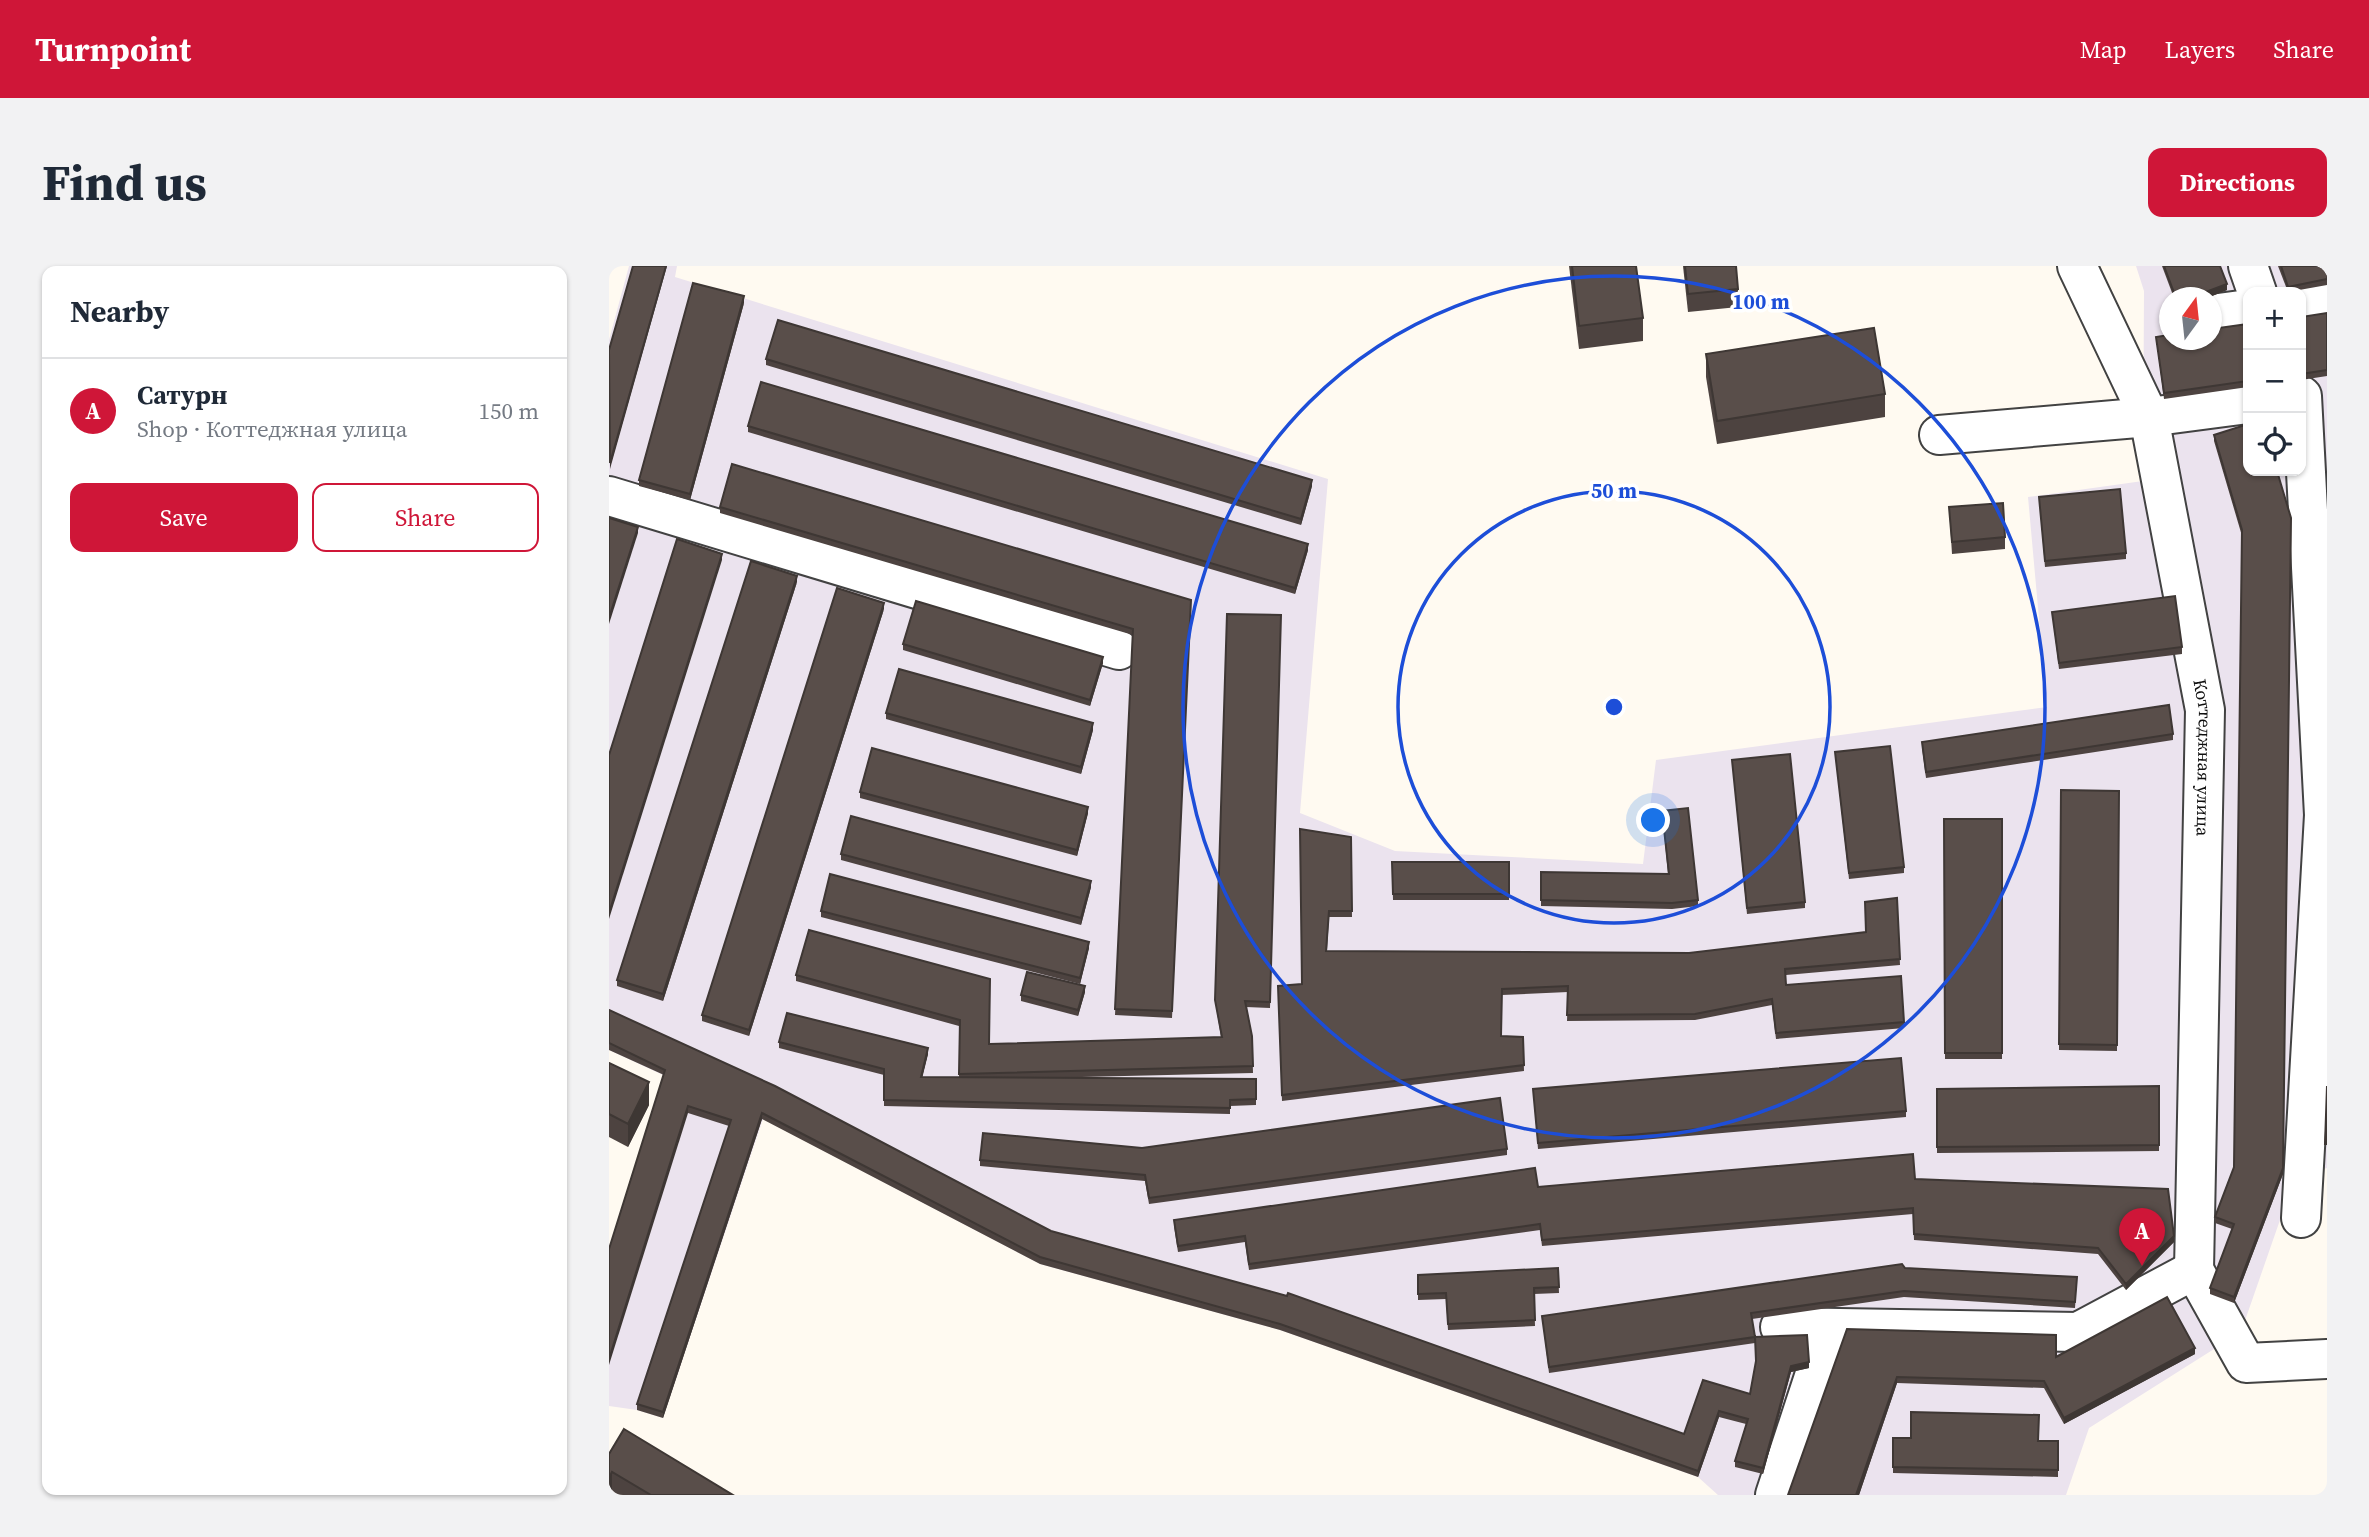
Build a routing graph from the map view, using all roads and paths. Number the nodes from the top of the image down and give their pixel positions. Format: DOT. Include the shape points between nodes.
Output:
graph roads {
  1 [pos="2077,266"];
  2 [pos="2248,266"];
  3 [pos="2255,287"];
  4 [pos="2327,299"];
  5 [pos="2306,301"];
  6 [pos="2243,310"];
  7 [pos="2222,313"];
  8 [pos="2310,395"];
  9 [pos="2243,405"];
  10 [pos="2150,417"];
  11 [pos="1939,435"];
  12 [pos="609,496"];
  13 [pos="1119,650"];
  14 [pos="2325,815"];
  15 [pos="2301,1218"];
  16 [pos="2194,1270"];
  17 [pos="1780,1327"];
  18 [pos="1830,1328"];
  19 [pos="2327,1359"];
  20 [pos="1775,1495"];
  1 -- 10 [label="street, Коттеджная улица"];
  2 -- 3 [label="street"];
  4 -- 5 [label="street"];
  6 -- 7 [label="street"];
  8 -- 14 [label="street"];
  9 -- 10 [label="street"];
  10 -- 11 [label="street"];
  10 -- 16 [label="street, Коттеджная улица" via="2205,710"];
  12 -- 13 [label="street"];
  14 -- 15 [label="street"];
  16 -- 18 [label="street" via="2078,1332"];
  16 -- 19 [label="street" via="2246,1363"];
  17 -- 18 [label="street"];
  18 -- 20 [label="street"];
}
